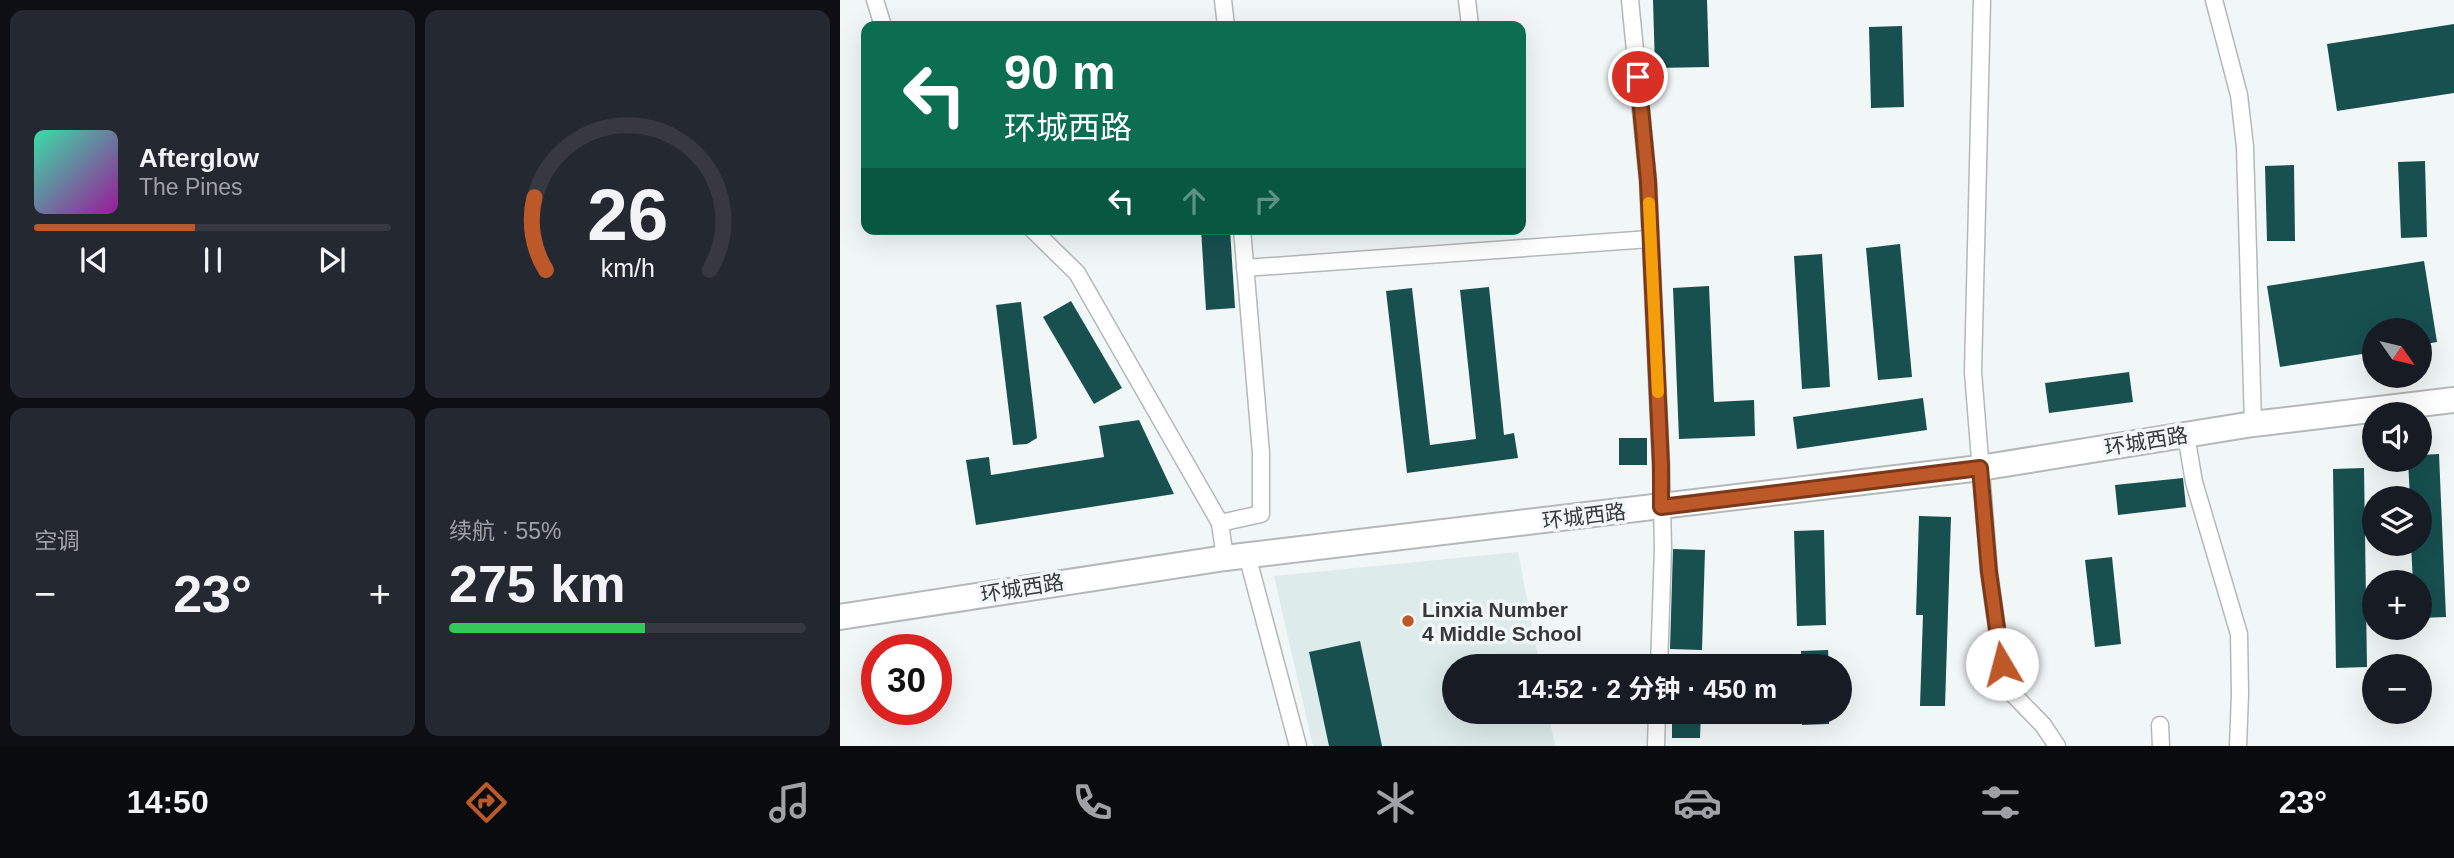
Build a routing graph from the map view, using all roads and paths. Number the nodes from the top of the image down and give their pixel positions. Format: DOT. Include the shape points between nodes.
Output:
graph roads {
  1 [pos="875,0"];
  2 [pos="1223,0"];
  3 [pos="1467,0"];
  4 [pos="1630,0"];
  5 [pos="1982,0"];
  6 [pos="2214,0"];
  7 [pos="881,21"];
  8 [pos="1225,21"];
  9 [pos="1469,21"];
  10 [pos="1038,235"];
  11 [pos="1242,235"];
  12 [pos="1650,239"];
  13 [pos="1245,268"];
  14 [pos="2454,400"];
  15 [pos="2253,424"];
  16 [pos="2186,435"];
  17 [pos="1980,468"];
  18 [pos="1661,507"];
  19 [pos="1220,523"];
  20 [pos="1236,556"];
  21 [pos="840,617"];
  22 [pos="1659,654"];
  23 [pos="1657,724"];
  24 [pos="2160,725"];
  25 [pos="1298,746"];
  26 [pos="1656,746"];
  27 [pos="2057,746"];
  28 [pos="2161,746"];
  29 [pos="2238,746"];
  1 -- 7 [label="street"];
  2 -- 8 [label="street"];
  3 -- 9 [label="street"];
  4 -- 12 [label="street"];
  5 -- 17 [label="street" via="1973,372"];
  6 -- 15 [label="street" via="2239,95 2245,147"];
  10 -- 19 [label="street" via="1077,273"];
  11 -- 13 [label="street"];
  12 -- 13 [label="street"];
  12 -- 18 [label="street"];
  13 -- 19 [label="street" via="1261,453 1261,514"];
  14 -- 15 [label="highway, 环城西路"];
  15 -- 16 [label="highway, 环城西路"];
  16 -- 17 [label="highway, 环城西路"];
  16 -- 29 [label="street" via="2194,482 2239,634"];
  17 -- 18 [label="highway, 环城西路"];
  17 -- 27 [label="street" via="2005,686"];
  18 -- 20 [label="highway, 环城西路"];
  18 -- 22 [label="street"];
  19 -- 20 [label="street"];
  20 -- 21 [label="highway, 环城西路"];
  20 -- 25 [label="street"];
  23 -- 26 [label="street"];
  24 -- 28 [label="street"];
}
